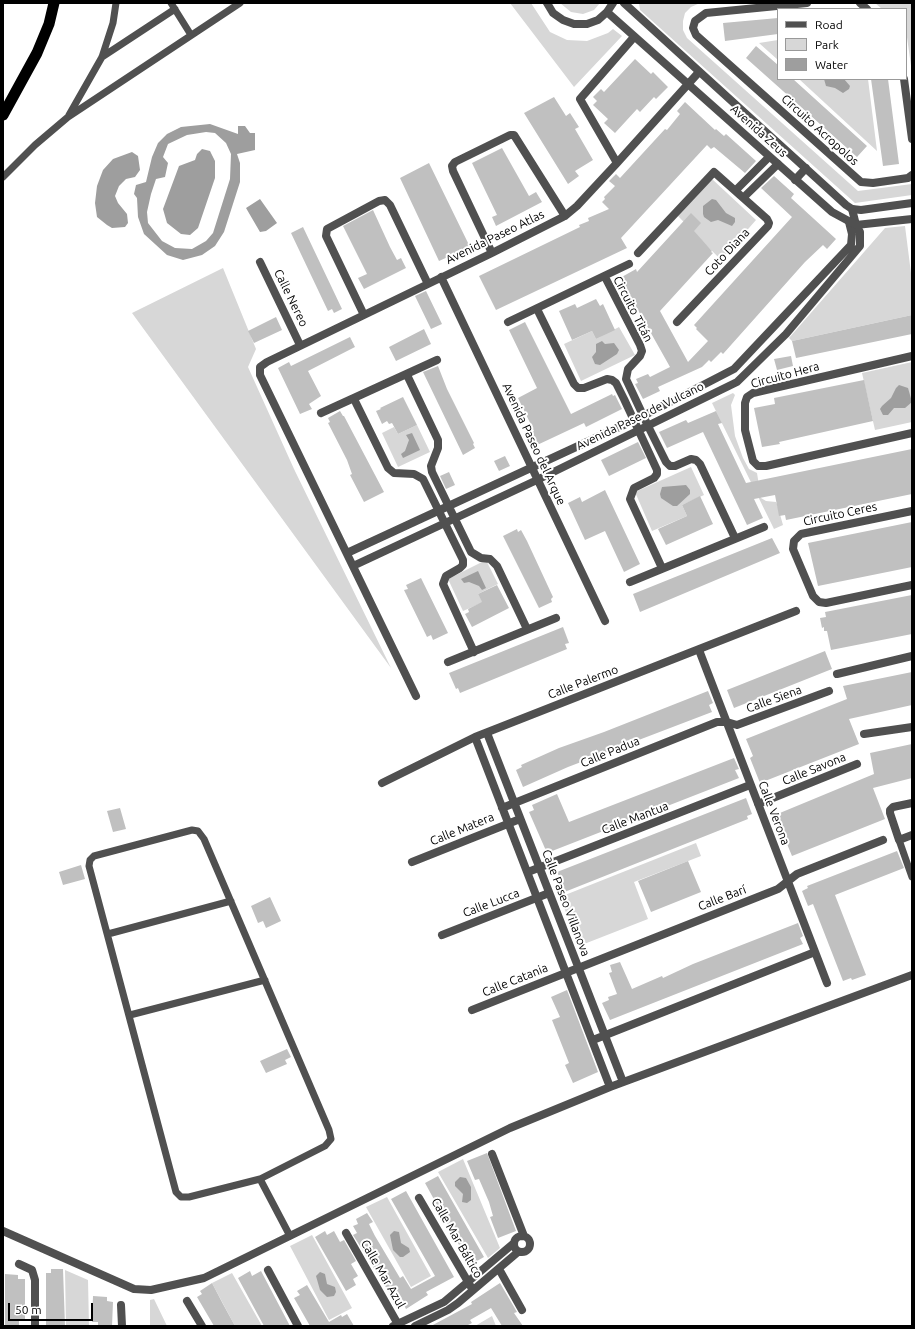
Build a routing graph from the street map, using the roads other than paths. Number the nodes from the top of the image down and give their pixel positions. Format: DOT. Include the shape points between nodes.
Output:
graph roads {
  1 [pos="54,3"];
  2 [pos="240,3"];
  3 [pos="548,3"];
  4 [pos="613,3"];
  5 [pos="624,3"];
  6 [pos="807,3"];
  7 [pos="117,4"];
  8 [pos="173,6"];
  9 [pos="607,12"];
  10 [pos="191,35"];
  11 [pos="634,37"];
  12 [pos="37,53"];
  13 [pos="102,57"];
  14 [pos="699,72"];
  15 [pos="904,80"];
  16 [pos="688,84"];
  17 [pos="3,100"];
  18 [pos="3,115"];
  19 [pos="68,117"];
  20 [pos="912,139"];
  21 [pos="770,157"];
  22 [pos="617,163"];
  23 [pos="778,164"];
  24 [pos="806,168"];
  25 [pos="912,175"];
  26 [pos="3,177"];
  27 [pos="795,180"];
  28 [pos="736,190"];
  29 [pos="744,197"];
  30 [pos="912,203"];
  31 [pos="852,209"];
  32 [pos="564,216"];
  33 [pos="912,219"];
  34 [pos="852,223"];
  35 [pos="492,253"];
  36 [pos="638,253"];
  37 [pos="260,262"];
  38 [pos="628,264"];
  39 [pos="441,277"];
  40 [pos="605,277"];
  41 [pos="428,284"];
  42 [pos="537,309"];
  43 [pos="364,315"];
  44 [pos="508,322"];
  45 [pos="678,322"];
  46 [pos="777,326"];
  47 [pos="786,334"];
  48 [pos="300,345"];
  49 [pos="912,356"];
  50 [pos="436,360"];
  51 [pos="407,375"];
  52 [pos="354,398"];
  53 [pos="321,413"];
  54 [pos="643,416"];
  55 [pos="634,420"];
  56 [pos="648,426"];
  57 [pos="638,430"];
  58 [pos="912,433"];
  59 [pos="531,468"];
  60 [pos="537,480"];
  61 [pos="449,507"];
  62 [pos="439,511"];
  63 [pos="912,512"];
  64 [pos="454,518"];
  65 [pos="445,523"];
  66 [pos="764,526"];
  67 [pos="735,538"];
  68 [pos="347,553"];
  69 [pos="353,566"];
  70 [pos="662,568"];
  71 [pos="630,582"];
  72 [pos="912,585"];
  73 [pos="796,611"];
  74 [pos="556,618"];
  75 [pos="605,621"];
  76 [pos="527,629"];
  77 [pos="699,650"];
  78 [pos="474,652"];
  79 [pos="912,656"];
  80 [pos="448,662"];
  81 [pos="837,674"];
  82 [pos="829,691"];
  83 [pos="416,696"];
  84 [pos="727,722"];
  85 [pos="912,727"];
  86 [pos="487,733"];
  87 [pos="864,734"];
  88 [pos="475,738"];
  89 [pos="857,764"];
  90 [pos="382,783"];
  91 [pos="750,785"];
  92 [pos="514,803"];
  93 [pos="912,803"];
  94 [pos="758,804"];
  95 [pos="502,808"];
  96 [pos="520,819"];
  97 [pos="508,824"];
  98 [pos="912,835"];
  99 [pos="883,840"];
  100 [pos="899,840"];
  101 [pos="412,862"];
  102 [pos="540,868"];
  103 [pos="528,872"];
  104 [pos="912,877"];
  105 [pos="787,881"];
  106 [pos="549,893"];
  107 [pos="537,898"];
  108 [pos="231,901"];
  109 [pos="108,934"];
  110 [pos="442,934"];
  111 [pos="815,952"];
  112 [pos="578,967"];
  113 [pos="566,972"];
  114 [pos="912,975"];
  115 [pos="265,980"];
  116 [pos="826,983"];
  117 [pos="472,1010"];
  118 [pos="130,1015"];
  119 [pos="605,1035"];
  120 [pos="593,1040"];
  121 [pos="623,1082"];
  122 [pos="610,1087"];
  123 [pos="492,1154"];
  124 [pos="260,1179"];
  125 [pos="419,1198"];
  126 [pos="3,1231"];
  127 [pos="346,1233"];
  128 [pos="290,1236"];
  129 [pos="524,1236"];
  130 [pos="514,1243"];
  131 [pos="518,1252"];
  132 [pos="19,1264"];
  133 [pos="499,1269"];
  134 [pos="268,1270"];
  135 [pos="469,1282"];
  136 [pos="473,1290"];
  137 [pos="187,1301"];
  138 [pos="121,1305"];
  139 [pos="522,1310"];
  140 [pos="396,1325"];
  141 [pos="35,1326"];
  142 [pos="122,1326"];
  143 [pos="202,1326"];
  144 [pos="298,1326"];
  145 [pos="415,1326"];
  1 -- 12 [label="highway" via="49,24"];
  2 -- 10 [label="lane"];
  3 -- 9 [label="street" via="563,20 574,24 598,20"];
  4 -- 9 [label="street"];
  5 -- 14 [label="street, Avenida Zeus"];
  6 -- 25 [label="street, Circuito Acropolos" via="706,13 695,21 694,28 696,35 861,182 873,183 908,178"];
  7 -- 13 [label="lane"];
  8 -- 10 [label="lane"];
  8 -- 13 [label="lane"];
  9 -- 11 [label="street, Avenida Zeus"];
  10 -- 19 [label="lane"];
  11 -- 16 [label="street, Avenida Zeus"];
  11 -- 22 [label="street" via="580,99"];
  12 -- 17 [label="highway"];
  12 -- 18 [label="highway"];
  13 -- 19 [label="lane"];
  14 -- 16 [label="street, Avenida Paseo Atlas"];
  14 -- 24 [label="street, Avenida Zeus"];
  15 -- 20 [label="street"];
  16 -- 21 [label="street, Avenida Zeus"];
  16 -- 22 [label="street, Avenida Paseo Atlas"];
  19 -- 26 [label="lane"];
  21 -- 23 [label="street, Avenida Zeus"];
  21 -- 28 [label="street"];
  22 -- 32 [label="street, Avenida Paseo Atlas" via="577,206"];
  23 -- 27 [label="street, Avenida Zeus"];
  23 -- 29 [label="street"];
  24 -- 27 [label="street"];
  24 -- 31 [label="street, Avenida Zeus"];
  27 -- 34 [label="street, Avenida Zeus" via="832,212"];
  28 -- 29 [label="street, Coto Diana"];
  28 -- 36 [label="street, Coto Diana" via="718,174 710,174"];
  29 -- 45 [label="street, Coto Diana" via="767,219 768,226"];
  30 -- 31 [label="street"];
  31 -- 34 [label="street, Avenida Paseo de Vulcano"];
  32 -- 35 [label="street, Avenida Paseo Atlas"];
  32 -- 35 [label="street" via="514,135 455,162 452,166 453,171"];
  33 -- 34 [label="street"];
  34 -- 46 [label="street, Avenida Paseo de Vulcano" via="851,245"];
  34 -- 47 [label="street, Avenida Paseo de Vulcano" via="860,232 860,246"];
  35 -- 39 [label="street, Avenida Paseo Atlas"];
  37 -- 48 [label="street, Calle Nereo"];
  38 -- 40 [label="street"];
  39 -- 41 [label="street, Avenida Paseo Atlas"];
  39 -- 59 [label="street, Avenida Paseo del Arque"];
  40 -- 42 [label="street, Circuito Titán"];
  40 -- 54 [label="street, Circuito Titán" via="640,345 640,356 626,373 630,390"];
  41 -- 43 [label="street, Avenida Paseo Atlas"];
  41 -- 43 [label="street" via="390,205 385,200 379,201 327,229 326,236"];
  42 -- 44 [label="street, Circuito Titán"];
  42 -- 55 [label="street" via="574,384 578,388 584,388 607,379 612,380 616,383"];
  43 -- 48 [label="street, Avenida Paseo Atlas"];
  46 -- 47 [label="street"];
  46 -- 54 [label="street, Avenida Paseo de Vulcano" via="734,370"];
  47 -- 56 [label="street, Avenida Paseo de Vulcano" via="737,382"];
  48 -- 68 [label="street, Avenida Paseo Atlas" via="260,367 260,375"];
  49 -- 58 [label="street, Circuito Hera" via="753,393 747,397 744,430 753,461 758,466"];
  50 -- 51 [label="street"];
  51 -- 52 [label="street"];
  51 -- 61 [label="street" via="438,440 438,448 431,466"];
  52 -- 53 [label="street"];
  52 -- 62 [label="street" via="388,468 394,473 418,475 423,479"];
  54 -- 55 [label="street, Avenida Paseo de Vulcano"];
  54 -- 56 [label="street"];
  55 -- 57 [label="street"];
  55 -- 59 [label="street, Avenida Paseo de Vulcano"];
  56 -- 57 [label="street, Avenida Paseo de Vulcano"];
  56 -- 67 [label="street" via="670,466 691,459 700,464"];
  57 -- 60 [label="street, Avenida Paseo de Vulcano"];
  57 -- 70 [label="street" via="657,474 634,488 630,499"];
  59 -- 60 [label="street, Avenida Paseo del Arque"];
  59 -- 61 [label="street, Avenida Paseo de Vulcano"];
  60 -- 64 [label="street, Avenida Paseo de Vulcano"];
  60 -- 75 [label="street, Avenida Paseo del Arque"];
  61 -- 62 [label="street, Avenida Paseo de Vulcano"];
  61 -- 64 [label="street"];
  62 -- 65 [label="street"];
  62 -- 68 [label="street, Avenida Paseo de Vulcano"];
  63 -- 72 [label="street, Circuito Ceres" via="801,534 794,541 793,549 813,596 819,602 826,604"];
  64 -- 65 [label="street, Avenida Paseo de Vulcano"];
  64 -- 76 [label="street" via="471,552 481,558 490,559 497,566"];
  65 -- 69 [label="street, Avenida Paseo de Vulcano"];
  65 -- 78 [label="street" via="463,565 446,576 443,584"];
  66 -- 67 [label="street"];
  67 -- 70 [label="street"];
  68 -- 69 [label="street"];
  69 -- 83 [label="street"];
  70 -- 71 [label="street"];
  73 -- 77 [label="street, Calle Palermo"];
  74 -- 76 [label="street"];
  76 -- 78 [label="street"];
  77 -- 84 [label="street, Calle Verona"];
  77 -- 86 [label="street, Calle Palermo"];
  78 -- 80 [label="street"];
  79 -- 81 [label="street"];
  82 -- 84 [label="street, Calle Siena" via="737,725"];
  84 -- 91 [label="street, Calle Verona"];
  84 -- 92 [label="street, Calle Padua" via="717,722"];
  85 -- 87 [label="street"];
  86 -- 88 [label="street, Calle Palermo"];
  86 -- 92 [label="street, Calle Paseo Villanova"];
  88 -- 90 [label="street, Calle Palermo"];
  88 -- 95 [label="street, Calle Paseo Villanova"];
  89 -- 94 [label="street, Calle Savona"];
  91 -- 94 [label="street, Calle Verona"];
  91 -- 102 [label="street, Calle Mantua"];
  92 -- 95 [label="street, Calle Padua"];
  92 -- 96 [label="street, Calle Paseo Villanova"];
  93 -- 100 [label="street" via="890,810"];
  94 -- 105 [label="street, Calle Verona"];
  95 -- 97 [label="street, Calle Paseo Villanova"];
  96 -- 97 [label="street, Calle Matera"];
  96 -- 102 [label="street, Calle Paseo Villanova"];
  97 -- 101 [label="street, Calle Matera"];
  97 -- 103 [label="street, Calle Paseo Villanova"];
  98 -- 100 [label="street"];
  99 -- 105 [label="street, Calle Barí" via="797,874"];
  100 -- 104 [label="lane"];
  102 -- 103 [label="street, Calle Mantua"];
  102 -- 106 [label="street, Calle Paseo Villanova"];
  103 -- 107 [label="street, Calle Paseo Villanova"];
  105 -- 111 [label="street, Calle Verona"];
  105 -- 112 [label="street, Calle Barí" via="778,889"];
  106 -- 107 [label="street, Calle Lucca"];
  106 -- 112 [label="street, Calle Paseo Villanova"];
  107 -- 110 [label="street, Calle Lucca"];
  107 -- 113 [label="street, Calle Paseo Villanova"];
  108 -- 109 [label="lane"];
  108 -- 109 [label="lane" via="204,839 198,831 192,830 94,856 89,866"];
  108 -- 115 [label="lane"];
  109 -- 118 [label="lane"];
  111 -- 116 [label="street, Calle Verona"];
  111 -- 119 [label="street"];
  112 -- 113 [label="street, Calle Barí"];
  112 -- 119 [label="street, Calle Paseo Villanova"];
  113 -- 117 [label="street, Calle Catania"];
  113 -- 120 [label="street, Calle Paseo Villanova"];
  114 -- 121 [label="street"];
  115 -- 118 [label="lane"];
  115 -- 124 [label="lane" via="331,1139 325,1146"];
  118 -- 124 [label="lane" via="176,1192 182,1197 189,1197"];
  119 -- 120 [label="street"];
  119 -- 121 [label="street, Calle Paseo Villanova"];
  120 -- 122 [label="street, Calle Paseo Villanova"];
  121 -- 122 [label="street"];
  122 -- 128 [label="street" via="510,1128"];
  123 -- 129 [label="street"];
  124 -- 128 [label="lane"];
  125 -- 135 [label="street, Calle Mar Báltico"];
  126 -- 128 [label="street" via="120,1284 134,1289 151,1290 204,1278"];
  127 -- 140 [label="street, Calle Mar Azul"];
  129 -- 130 [label="street" via="517,1238"];
  129 -- 131 [label="street" via="530,1241 530,1248 525,1252"];
  130 -- 131 [label="street"];
  130 -- 135 [label="street"];
  131 -- 133 [label="street"];
  132 -- 141 [label="street" via="32,1270 35,1280"];
  133 -- 136 [label="street"];
  133 -- 139 [label="street"];
  134 -- 144 [label="street"];
  135 -- 136 [label="street, Calle Mar Báltico"];
  135 -- 140 [label="street" via="444,1302"];
  136 -- 145 [label="street" via="448,1310"];
  137 -- 143 [label="street"];
  138 -- 142 [label="street"];
}
